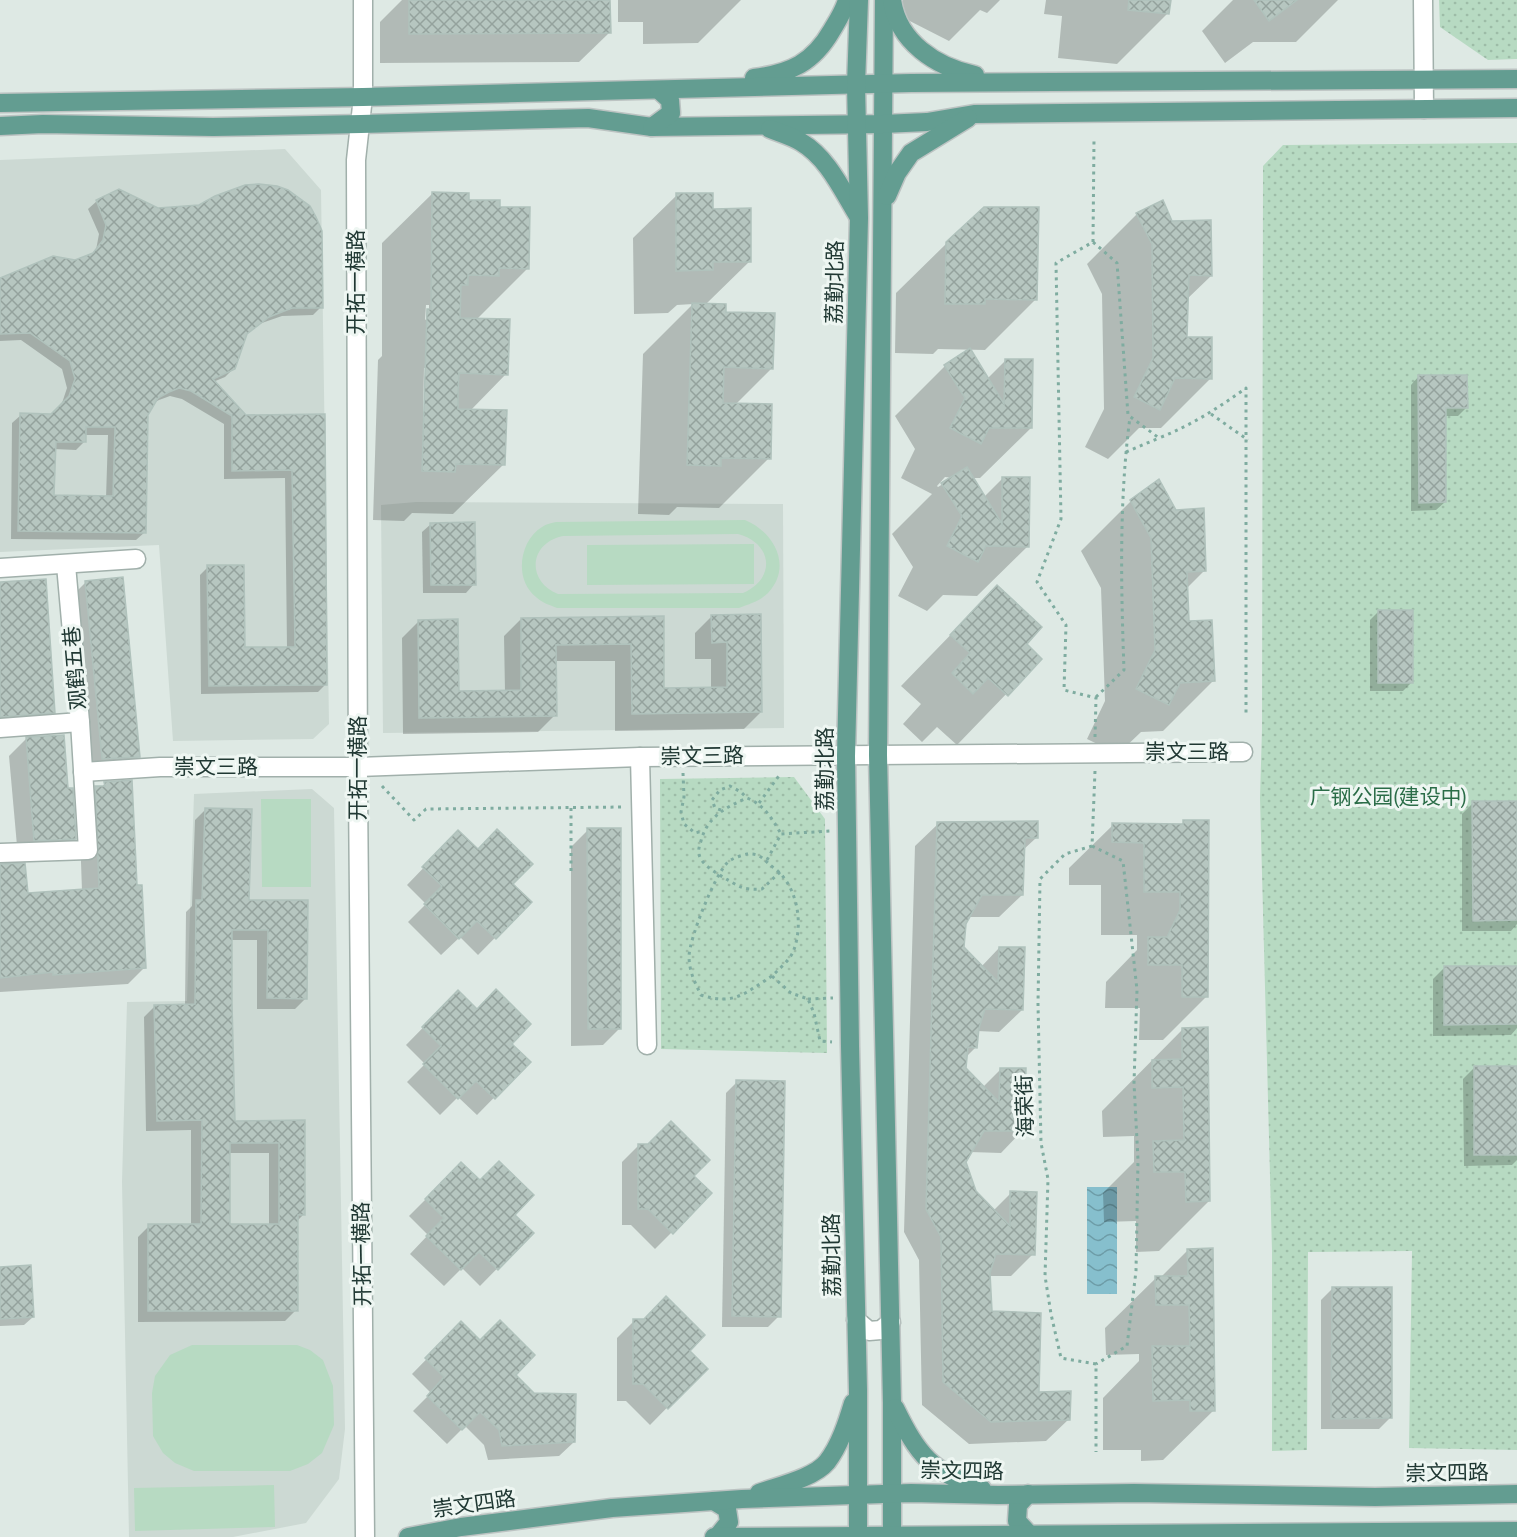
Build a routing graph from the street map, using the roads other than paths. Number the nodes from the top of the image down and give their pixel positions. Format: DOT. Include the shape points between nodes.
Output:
graph roads {
  1 [pos="363,0"];
  2 [pos="847,0"];
  3 [pos="859,0"];
  4 [pos="884,0"];
  5 [pos="892,0"];
  6 [pos="1423,0"];
  7 [pos="1424,79"];
  8 [pos="1517,79"];
  9 [pos="1012,83"];
  10 [pos="884,84"];
  11 [pos="856,85"];
  12 [pos="659,90"];
  13 [pos="363,97"];
  14 [pos="0,103"];
  15 [pos="1517,108"];
  16 [pos="1424,109"];
  17 [pos="974,114"];
  18 [pos="858,123"];
  19 [pos="362,124"];
  20 [pos="883,124"];
  21 [pos="0,126"];
  22 [pos="652,126"];
  23 [pos="763,126"];
  24 [pos="884,203"];
  25 [pos="859,218"];
  26 [pos="136,559"];
  27 [pos="66,565"];
  28 [pos="0,568"];
  29 [pos="80,722"];
  30 [pos="0,728"];
  31 [pos="1243,752"];
  32 [pos="878,755"];
  33 [pos="846,756"];
  34 [pos="640,757"];
  35 [pos="358,767"];
  36 [pos="83,772"];
  37 [pos="0,853"];
  38 [pos="647,1045"];
  39 [pos="856,1320"];
  40 [pos="891,1322"];
  41 [pos="858,1390"];
  42 [pos="892,1403"];
  43 [pos="893,1493"];
  44 [pos="1028,1494"];
  45 [pos="1517,1494"];
  46 [pos="858,1495"];
  47 [pos="998,1495"];
  48 [pos="742,1499"];
  49 [pos="714,1501"];
  50 [pos="1497,1531"];
  51 [pos="1517,1531"];
  52 [pos="1347,1532"];
  53 [pos="1028,1533"];
  54 [pos="998,1534"];
  55 [pos="773,1536"];
  56 [pos="858,1536"];
  57 [pos="892,1536"];
  58 [pos="365,1537"];
  59 [pos="408,1537"];
  60 [pos="716,1537"];
  61 [pos="976,1537"];
  62 [pos="1367,1537"];
  63 [pos="1478,1537"];
  1 -- 13 [label="street, 开拓一横路"];
  2 -- 12 [label="main road" via="823,47 807,62 775,75"];
  3 -- 11 [label="main road, 荔勤北路"];
  4 -- 10 [label="main road"];
  5 -- 9 [label="main road" via="906,35 924,54 953,70"];
  6 -- 7 [label="street"];
  7 -- 8 [label="main road"];
  7 -- 9 [label="main road"];
  7 -- 16 [label="street"];
  9 -- 10 [label="main road"];
  10 -- 11 [label="main road"];
  10 -- 20 [label="main road"];
  11 -- 12 [label="main road"];
  11 -- 18 [label="main road, 荔勤北路"];
  12 -- 13 [label="main road"];
  12 -- 22 [label="main road" via="670,100 671,113"];
  13 -- 14 [label="main road"];
  13 -- 19 [label="street, 开拓一横路"];
  15 -- 16 [label="main road"];
  16 -- 17 [label="main road"];
  17 -- 20 [label="main road"];
  17 -- 24 [label="main road" via="911,153"];
  18 -- 20 [label="main road"];
  18 -- 23 [label="main road"];
  18 -- 25 [label="main road, 荔勤北路"];
  19 -- 21 [label="main road"];
  19 -- 22 [label="main road" via="588,118"];
  19 -- 35 [label="street, 开拓一横路" via="356,160"];
  20 -- 24 [label="main road"];
  22 -- 23 [label="main road"];
  23 -- 25 [label="main road" via="801,142 817,154"];
  24 -- 32 [label="main road"];
  25 -- 33 [label="main road, 荔勤北路"];
  26 -- 27 [label="street"];
  27 -- 28 [label="street"];
  27 -- 29 [label="street, 观鹤五巷"];
  29 -- 30 [label="street"];
  29 -- 36 [label="street, 观鹤五巷"];
  31 -- 32 [label="street, 崇文三路"];
  32 -- 33 [label="street, 崇文三路"];
  32 -- 40 [label="main road"];
  33 -- 34 [label="street, 崇文三路"];
  33 -- 39 [label="main road, 荔勤北路"];
  34 -- 35 [label="street, 崇文三路"];
  34 -- 38 [label="street"];
  35 -- 36 [label="street, 崇文三路" via="160,767"];
  35 -- 58 [label="street, 开拓一横路"];
  36 -- 37 [label="street, 观鹤五巷" via="88,850"];
  39 -- 40 [label="street" via="869,1331 881,1330"];
  39 -- 41 [label="main road, 荔勤北路"];
  40 -- 42 [label="main road"];
  41 -- 46 [label="main road, 荔勤北路"];
  41 -- 48 [label="main road" via="826,1464 806,1476"];
  42 -- 43 [label="main road"];
  42 -- 47 [label="main road" via="923,1456 947,1475"];
  43 -- 46 [label="main road, 崇文四路"];
  43 -- 47 [label="main road, 崇文四路"];
  43 -- 57 [label="main road"];
  44 -- 45 [label="main road, 崇文四路"];
  44 -- 47 [label="main road, 崇文四路"];
  44 -- 53 [label="main road" via="1018,1505 1017,1521"];
  46 -- 48 [label="main road, 崇文四路"];
  46 -- 56 [label="main road, 荔勤北路"];
  48 -- 49 [label="main road, 崇文四路"];
  49 -- 59 [label="main road, 崇文四路" via="612,1508"];
  49 -- 60 [label="main road" via="727,1509 729,1522"];
  50 -- 51 [label="main road"];
  50 -- 52 [label="main road"];
  50 -- 63 [label="street"];
  52 -- 53 [label="main road"];
  52 -- 62 [label="street"];
  53 -- 54 [label="main road"];
  54 -- 57 [label="main road"];
  54 -- 61 [label="main road"];
  55 -- 56 [label="main road"];
  55 -- 60 [label="main road"];
  56 -- 57 [label="main road"];
}
